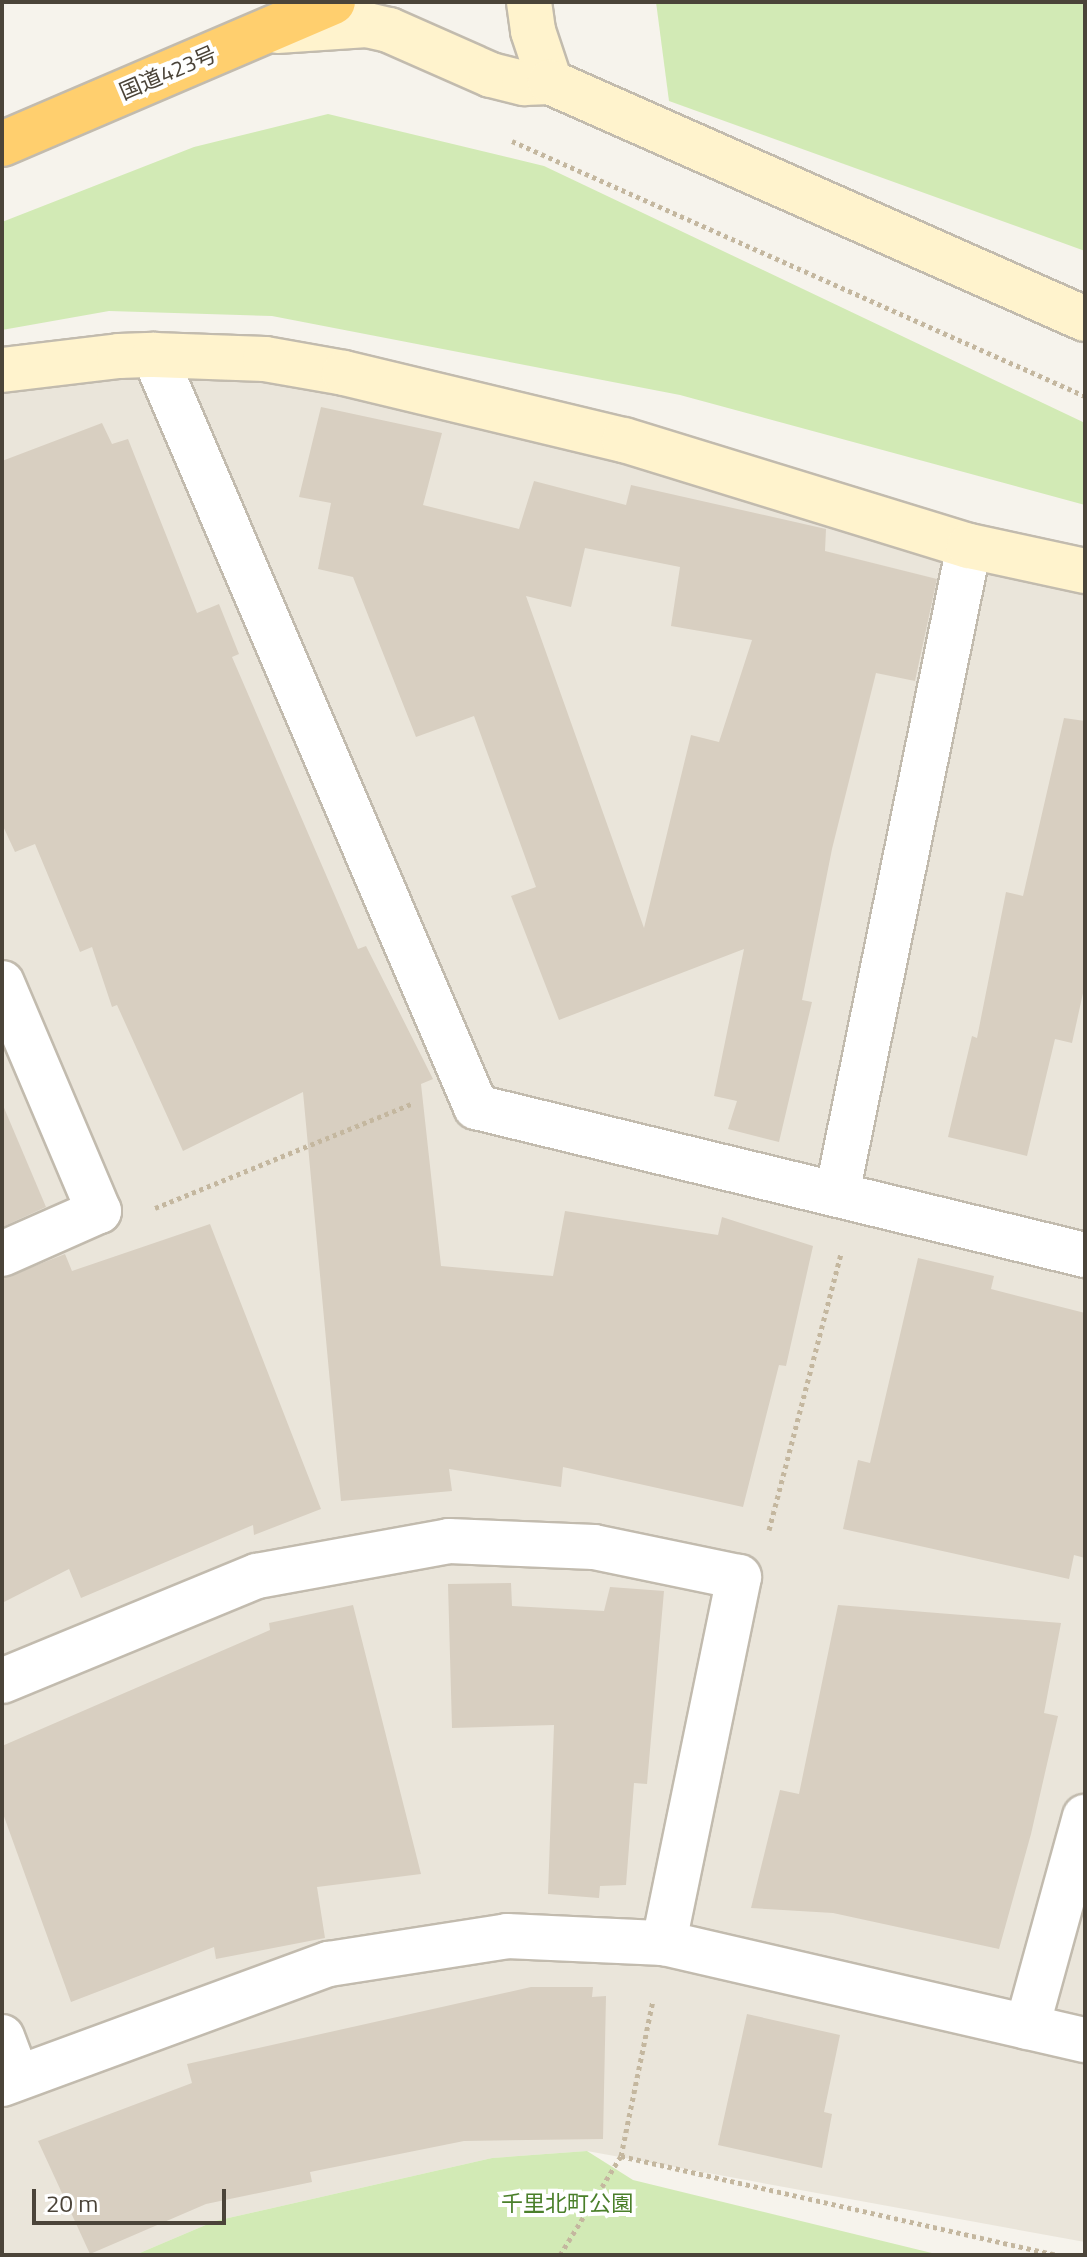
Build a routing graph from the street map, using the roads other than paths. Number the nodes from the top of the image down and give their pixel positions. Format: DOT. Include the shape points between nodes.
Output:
graph roads {
  1 [pos="333,2"];
  2 [pos="529,2"];
  3 [pos="263,33"];
  4 [pos="550,82"];
  5 [pos="2,144"];
  6 [pos="1085,319"];
  7 [pos="154,355"];
  8 [pos="2,370"];
  9 [pos="969,546"];
  10 [pos="1085,571"];
  11 [pos="2,983"];
  12 [pos="837,1194"];
  13 [pos="2,1254"];
  14 [pos="1085,1255"];
  15 [pos="2,1681"];
  16 [pos="1085,1817"];
  17 [pos="664,1943"];
  18 [pos="1027,2027"];
  19 [pos="2,2037"];
  20 [pos="1085,2040"];
  21 [pos="9,2081"];
  1 -- 3 [label="highway, 国道423号"];
  2 -- 4 [label="street"];
  3 -- 4 [label="street" via="367,25 491,75 524,83"];
  3 -- 5 [label="highway, 国道423号"];
  4 -- 6 [label="street"];
  7 -- 8 [label="street"];
  7 -- 9 [label="street" via="265,359 373,380 624,440"];
  7 -- 12 [label="street" via="476,1107"];
  9 -- 10 [label="street"];
  9 -- 12 [label="street"];
  11 -- 13 [label="street" via="99,1211"];
  12 -- 14 [label="street"];
  15 -- 17 [label="street" via="257,1576 449,1541 594,1547 739,1577"];
  16 -- 18 [label="street"];
  17 -- 18 [label="street"];
  17 -- 21 [label="street" via="507,1936 329,1964"];
  18 -- 20 [label="street"];
  19 -- 21 [label="street"];
}
